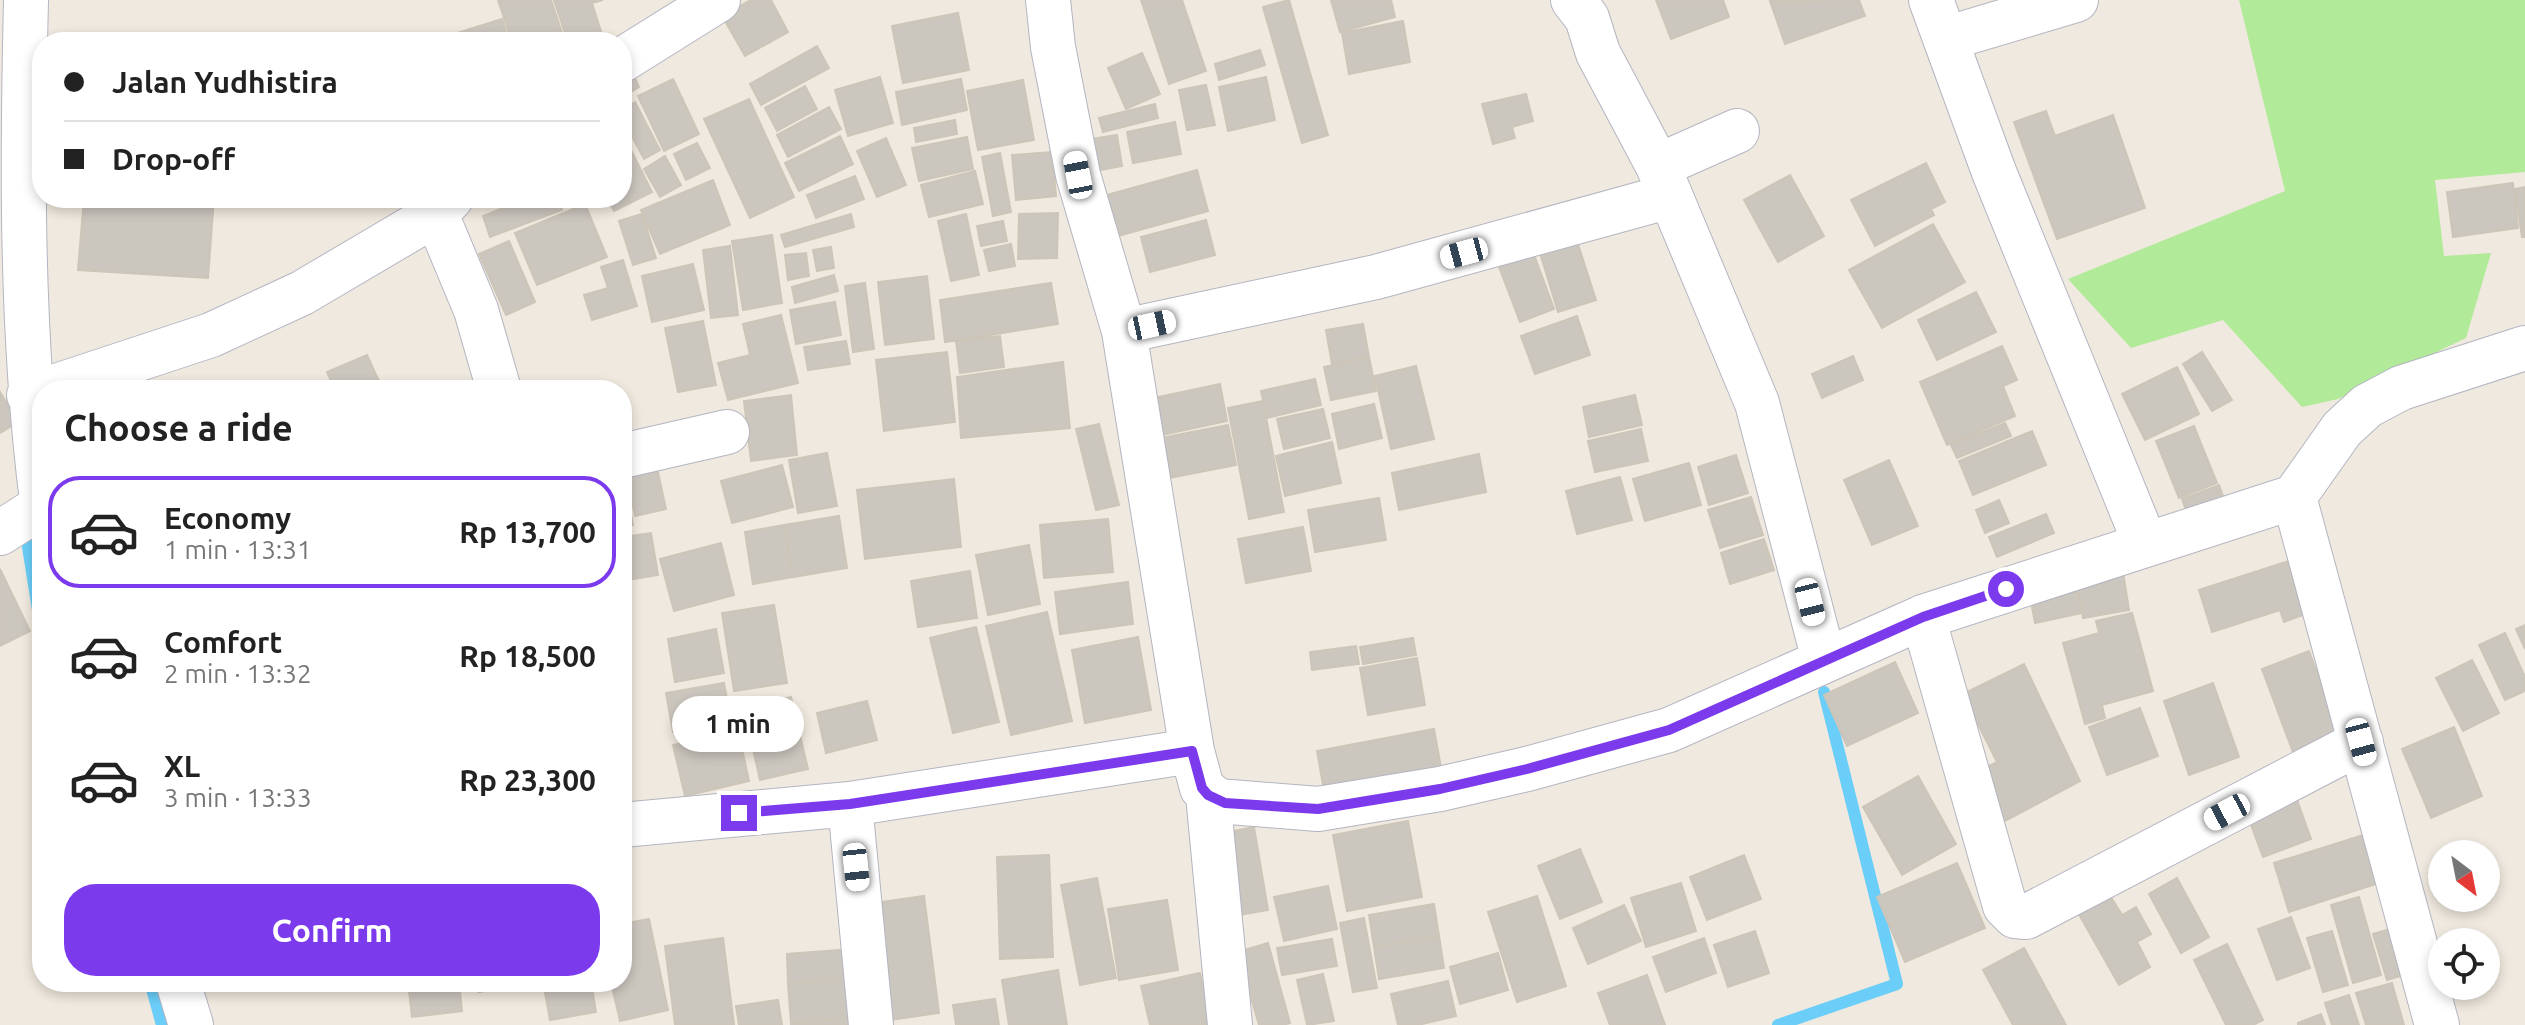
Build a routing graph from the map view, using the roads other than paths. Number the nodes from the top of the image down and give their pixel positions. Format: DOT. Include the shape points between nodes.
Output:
graph roads {
  1 [pos="26,0"];
  2 [pos="718,0"];
  3 [pos="1048,0"];
  4 [pos="1573,0"];
  5 [pos="2076,0"];
  6 [pos="1938,20"];
  7 [pos="632,54"];
  8 [pos="1737,131"];
  9 [pos="1664,181"];
  10 [pos="440,208"];
  11 [pos="444,208"];
  12 [pos="1124,331"];
  13 [pos="2525,348"];
  14 [pos="109,380"];
  15 [pos="496,380"];
  16 [pos="20,419"];
  17 [pos="727,432"];
  18 [pos="632,454"];
  19 [pos="32,465"];
  20 [pos="2294,497"];
  21 [pos="32,510"];
  22 [pos="0,533"];
  23 [pos="2145,543"];
  24 [pos="1923,617"];
  25 [pos="1824,660"];
  26 [pos="2361,742"];
  27 [pos="1192,751"];
  28 [pos="1208,795"];
  29 [pos="850,804"];
  30 [pos="632,824"];
  31 [pos="181,992"];
  32 [pos="191,1025"];
  33 [pos="871,1025"];
  34 [pos="1230,1025"];
  35 [pos="2437,1025"];
  1 -- 16 [label="street"];
  2 -- 7 [label="street"];
  3 -- 12 [label="street" via="1078,175"];
  4 -- 9 [label="street" via="1587,18 1598,53"];
  5 -- 6 [label="street"];
  6 -- 23 [label="street"];
  8 -- 9 [label="street"];
  9 -- 12 [label="street" via="1376,277"];
  9 -- 25 [label="street" via="1757,403"];
  10 -- 14 [label="street" via="302,293"];
  11 -- 15 [label="street"];
  12 -- 27 [label="street"];
  13 -- 20 [label="street" via="2401,388 2367,406 2342,429"];
  16 -- 19 [label="street"];
  17 -- 18 [label="street"];
  20 -- 23 [label="street"];
  20 -- 26 [label="street"];
  21 -- 22 [label="street"];
  23 -- 24 [label="street"];
  24 -- 25 [label="street"];
  24 -- 26 [label="street" via="2005,906 2015,916 2026,917"];
  25 -- 28 [label="street" via="1669,730 1454,786 1318,809 1225,803"];
  26 -- 35 [label="street"];
  27 -- 28 [label="street"];
  27 -- 29 [label="street"];
  28 -- 34 [label="street"];
  29 -- 30 [label="street"];
  29 -- 33 [label="street"];
  31 -- 32 [label="street"];
}
